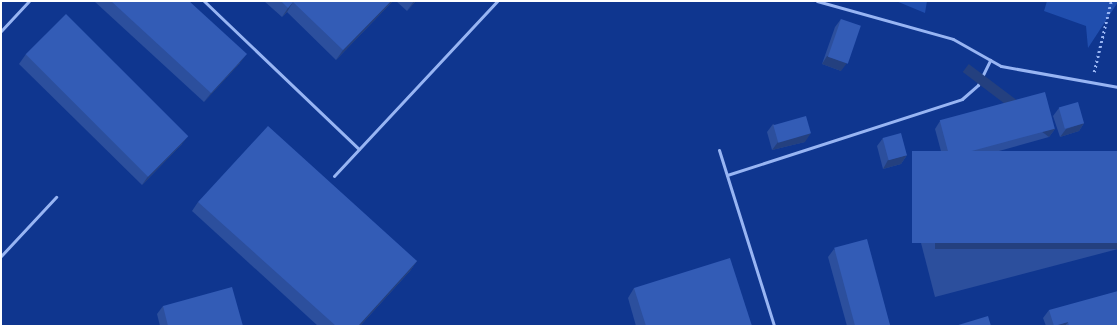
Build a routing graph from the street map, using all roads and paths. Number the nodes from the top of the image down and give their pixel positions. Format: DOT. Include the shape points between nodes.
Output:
graph roads {
  1 [pos="29,1"];
  2 [pos="204,1"];
  3 [pos="497,1"];
  4 [pos="817,1"];
  5 [pos="1111,1"];
  6 [pos="1,31"];
  7 [pos="990,60"];
  8 [pos="1091,82"];
  9 [pos="1118,87"];
  10 [pos="359,149"];
  11 [pos="719,150"];
  12 [pos="727,175"];
  13 [pos="334,176"];
  14 [pos="56,197"];
  15 [pos="1,256"];
  16 [pos="774,326"];
  1 -- 6 [label="lane"];
  2 -- 10 [label="lane"];
  3 -- 10 [label="lane"];
  4 -- 7 [label="lane" via="953,39"];
  5 -- 8 [label="path"];
  7 -- 8 [label="lane" via="1001,66"];
  7 -- 12 [label="lane" via="978,85 962,99"];
  8 -- 9 [label="lane"];
  10 -- 13 [label="lane"];
  11 -- 12 [label="lane"];
  12 -- 16 [label="lane"];
  14 -- 15 [label="lane"];
}
